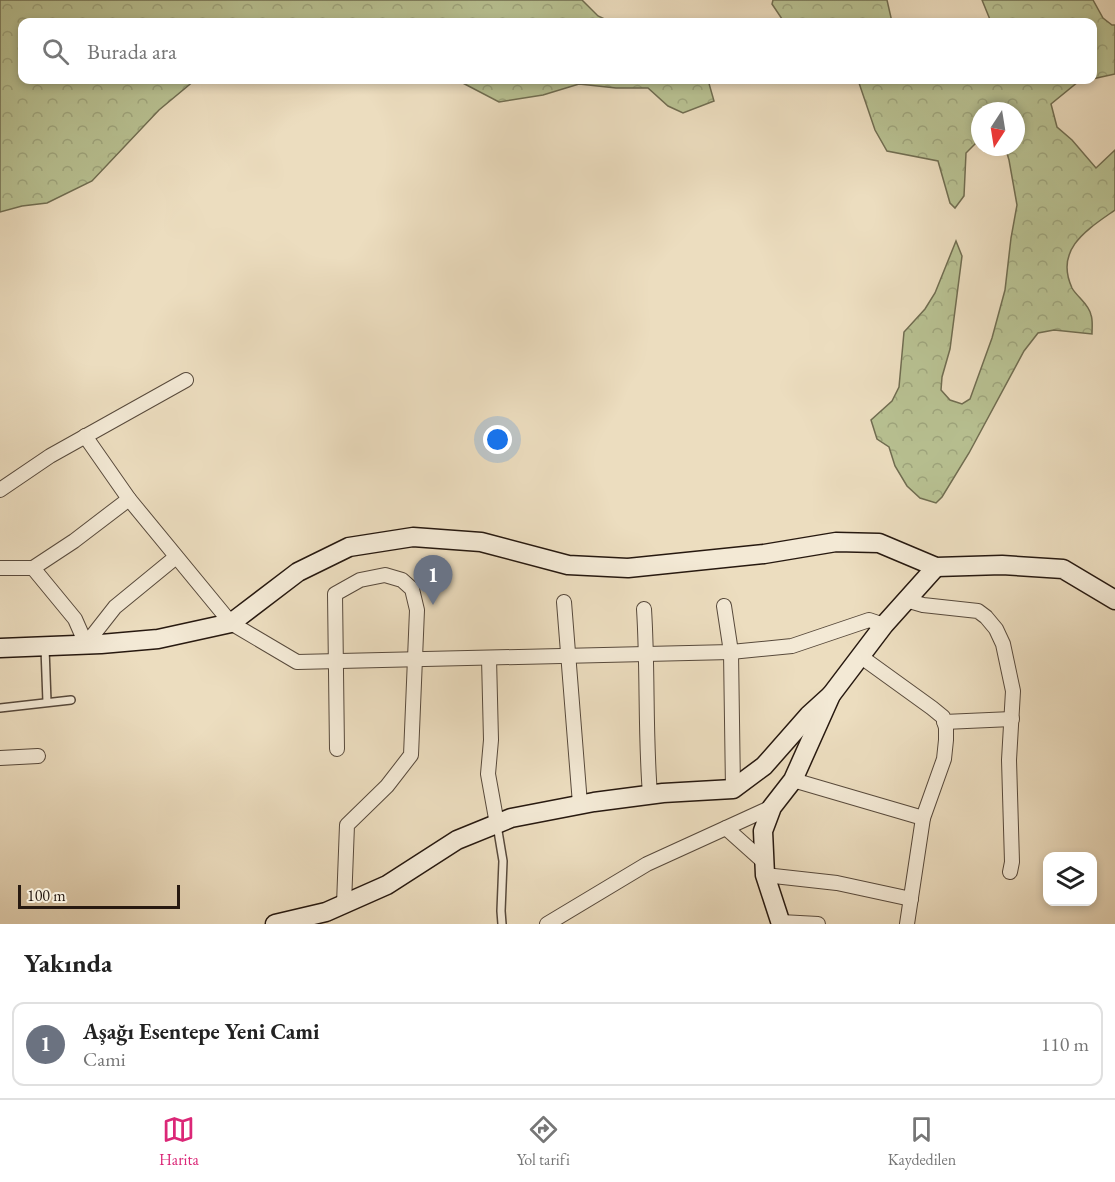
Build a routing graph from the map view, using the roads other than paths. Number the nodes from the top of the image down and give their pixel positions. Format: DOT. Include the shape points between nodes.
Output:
graph roads {
  1 [pos="186,380"];
  2 [pos="85,436"];
  3 [pos="0,490"];
  4 [pos="129,499"];
  5 [pos="176,557"];
  6 [pos="936,567"];
  7 [pos="0,568"];
  8 [pos="33,568"];
  9 [pos="906,600"];
  10 [pos="1115,600"];
  11 [pos="564,602"];
  12 [pos="724,606"];
  13 [pos="644,609"];
  14 [pos="231,623"];
  15 [pos="884,625"];
  16 [pos="86,644"];
  17 [pos="45,646"];
  18 [pos="0,648"];
  19 [pos="731,652"];
  20 [pos="647,654"];
  21 [pos="569,656"];
  22 [pos="860,656"];
  23 [pos="489,658"];
  24 [pos="414,659"];
  25 [pos="334,661"];
  26 [pos="831,695"];
  27 [pos="70,700"];
  28 [pos="47,702"];
  29 [pos="0,708"];
  30 [pos="1012,719"];
  31 [pos="944,722"];
  32 [pos="337,749"];
  33 [pos="38,756"];
  34 [pos="0,758"];
  35 [pos="793,780"];
  36 [pos="733,789"];
  37 [pos="650,794"];
  38 [pos="580,804"];
  39 [pos="772,807"];
  40 [pos="923,818"];
  41 [pos="497,824"];
  42 [pos="726,828"];
  43 [pos="764,868"];
  44 [pos="1010,872"];
  45 [pos="911,899"];
  46 [pos="344,904"];
  47 [pos="781,923"];
  48 [pos="275,924"];
  49 [pos="502,924"];
  50 [pos="547,924"];
  51 [pos="818,924"];
  52 [pos="907,924"];
  1 -- 2 [label="street"];
  2 -- 3 [label="street"];
  2 -- 4 [label="street"];
  4 -- 5 [label="street"];
  4 -- 8 [label="street"];
  5 -- 14 [label="street"];
  5 -- 16 [label="street" via="115,607"];
  6 -- 9 [label="main road"];
  6 -- 10 [label="main road" via="1002,565 1063,569"];
  6 -- 14 [label="main road" via="879,543 836,542 628,568 568,565 481,542 413,537 349,547 298,572"];
  7 -- 8 [label="street"];
  8 -- 16 [label="street" via="75,619"];
  9 -- 15 [label="main road"];
  9 -- 30 [label="street" via="964,608 986,617 996,629 1008,662"];
  11 -- 21 [label="street"];
  12 -- 19 [label="street"];
  13 -- 20 [label="street"];
  14 -- 16 [label="main road" via="158,639"];
  14 -- 25 [label="street" via="297,662"];
  15 -- 19 [label="street" via="869,620 792,646"];
  15 -- 22 [label="main road"];
  16 -- 17 [label="main road"];
  17 -- 18 [label="main road"];
  17 -- 28 [label="lane"];
  19 -- 20 [label="street"];
  19 -- 36 [label="street"];
  20 -- 21 [label="street"];
  20 -- 37 [label="street"];
  21 -- 23 [label="street"];
  21 -- 38 [label="street"];
  22 -- 26 [label="main road"];
  22 -- 31 [label="street" via="932,708"];
  23 -- 24 [label="street"];
  23 -- 41 [label="street" via="488,774"];
  24 -- 25 [label="street"];
  24 -- 25 [label="street" via="417,610 411,589 402,580 385,575 360,580 335,594"];
  24 -- 46 [label="street" via="411,755 387,786 347,825"];
  25 -- 32 [label="street"];
  26 -- 35 [label="main road"];
  26 -- 36 [label="main road" via="764,766"];
  27 -- 28 [label="lane"];
  28 -- 29 [label="lane"];
  30 -- 31 [label="street"];
  30 -- 44 [label="street"];
  31 -- 40 [label="street" via="944,759"];
  33 -- 34 [label="street"];
  35 -- 39 [label="main road"];
  35 -- 40 [label="street"];
  36 -- 37 [label="main road"];
  37 -- 38 [label="main road"];
  38 -- 41 [label="main road"];
  39 -- 42 [label="street"];
  39 -- 43 [label="main road" via="763,831"];
  40 -- 45 [label="street"];
  41 -- 46 [label="main road" via="457,840 387,885"];
  41 -- 49 [label="lane" via="503,861"];
  42 -- 43 [label="street"];
  42 -- 50 [label="street" via="647,864"];
  43 -- 45 [label="street"];
  43 -- 47 [label="main road"];
  45 -- 52 [label="street"];
  46 -- 48 [label="main road"];
  47 -- 51 [label="street"];
}
